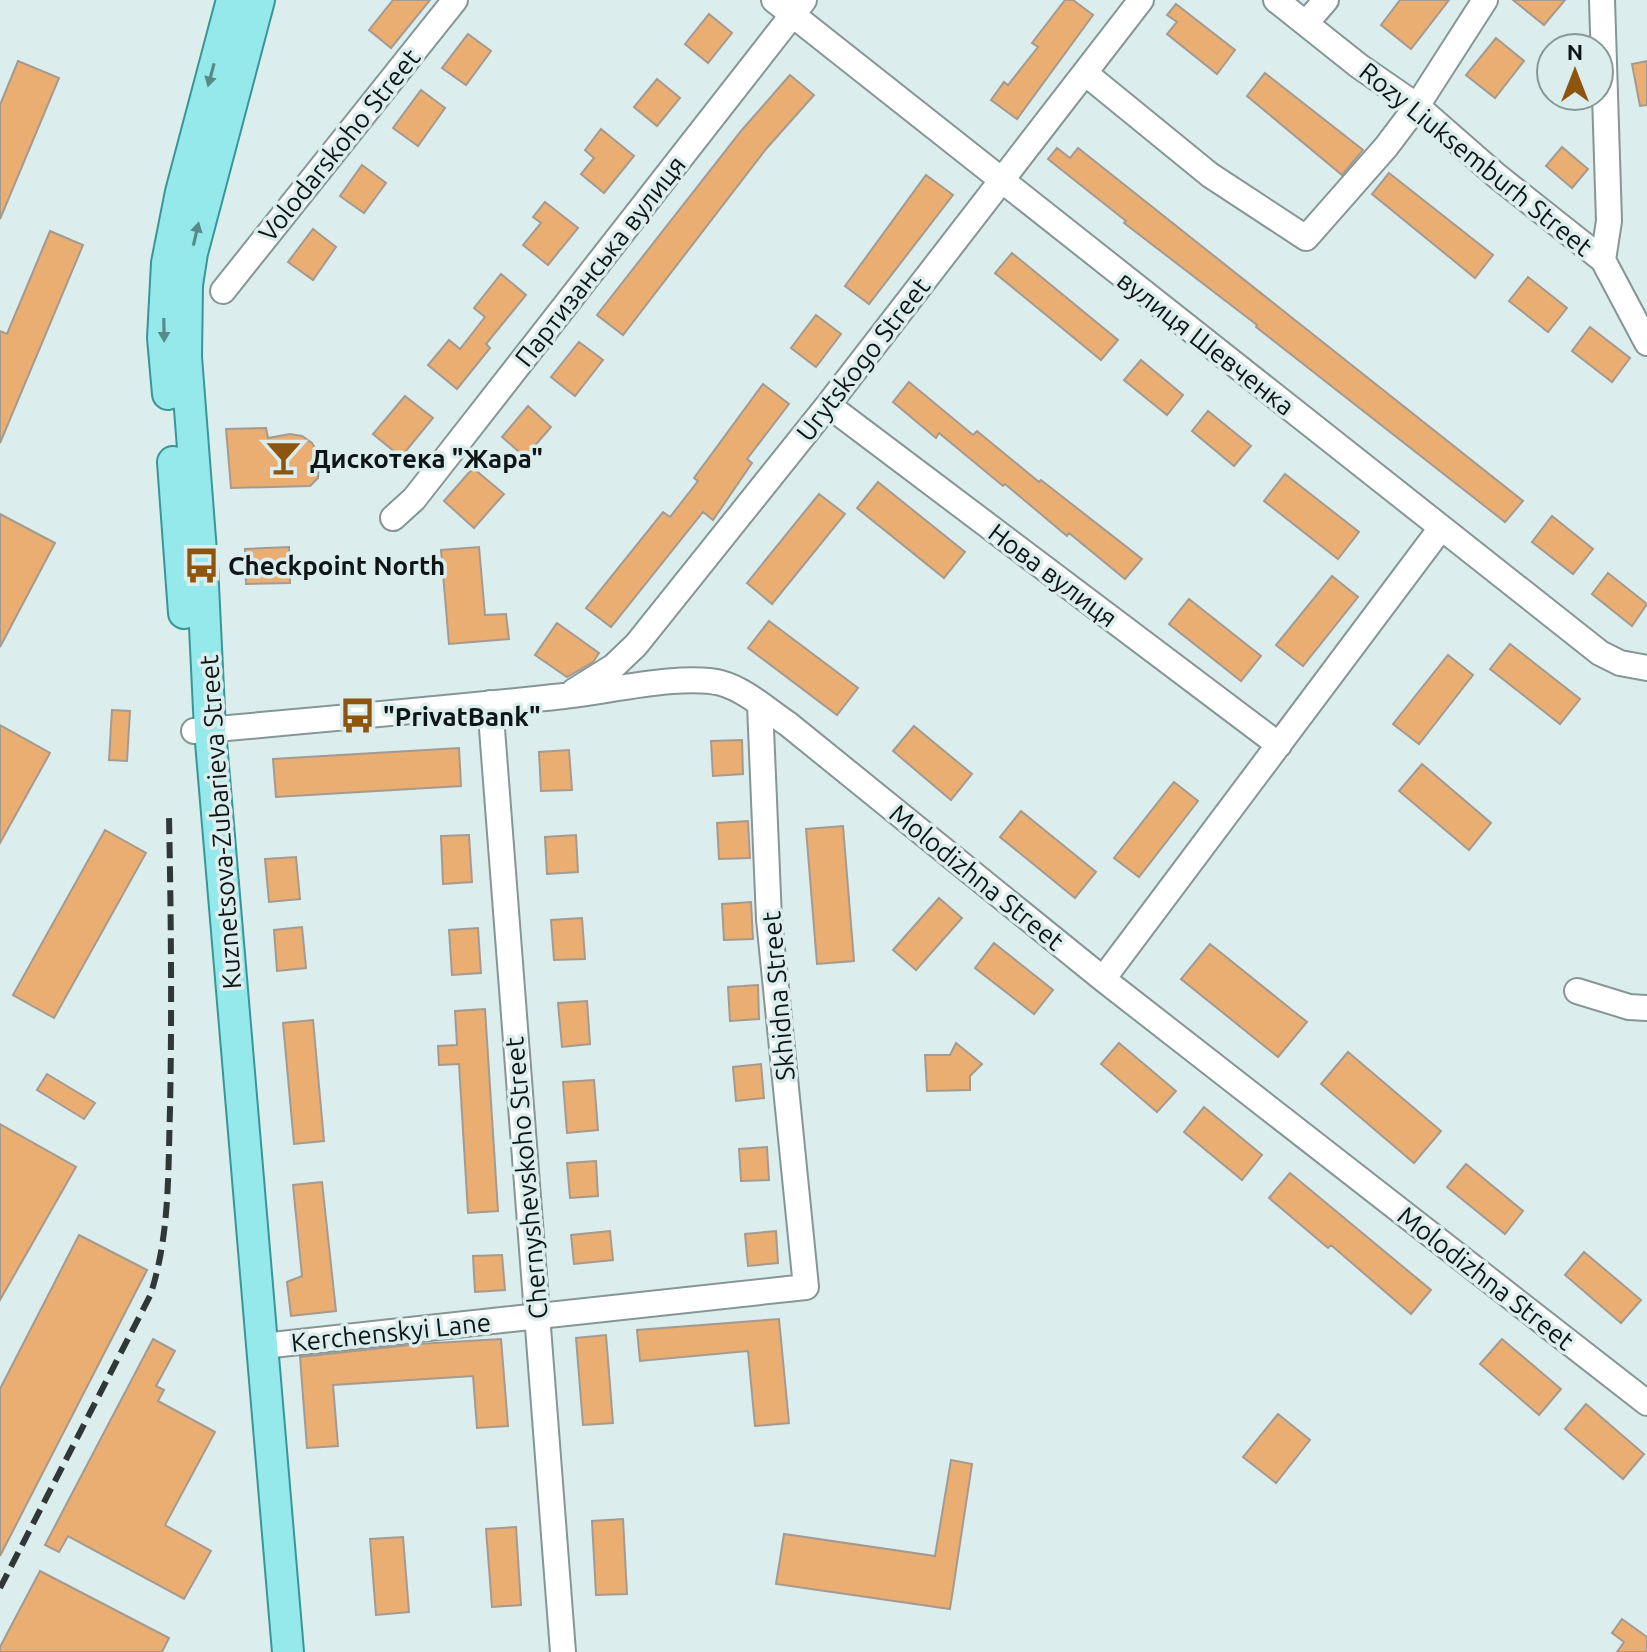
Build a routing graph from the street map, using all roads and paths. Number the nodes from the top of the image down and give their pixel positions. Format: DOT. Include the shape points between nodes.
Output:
graph roads {
  1 [pos="232,0"];
  2 [pos="259,0"];
  3 [pos="455,0"];
  4 [pos="1141,0"];
  5 [pos="1276,0"];
  6 [pos="1326,0"];
  7 [pos="1485,0"];
  8 [pos="1602,0"];
  9 [pos="790,5"];
  10 [pos="1307,22"];
  11 [pos="1085,73"];
  12 [pos="1417,106"];
  13 [pos="1002,182"];
  14 [pos="1603,260"];
  15 [pos="223,291"];
  16 [pos="1647,343"];
  17 [pos="828,405"];
  18 [pos="393,518"];
  19 [pos="1441,528"];
  20 [pos="1647,668"];
  21 [pos="565,696"];
  22 [pos="490,703"];
  23 [pos="760,705"];
  24 [pos="202,731"];
  25 [pos="1279,745"];
  26 [pos="1103,979"];
  27 [pos="1577,991"];
  28 [pos="1647,1008"];
  29 [pos="806,1287"];
  30 [pos="537,1316"];
  31 [pos="263,1346"];
  32 [pos="1647,1403"];
  33 [pos="269,1652"];
  34 [pos="288,1652"];
  35 [pos="563,1652"];
  1 -- 24 [label="main road, Kuznetsova-Zubarieva Street, one-way" via="178,204 163,296"];
  24 -- 2 [label="main road, Kuznetsova-Zubarieva Street, one-way" via="202,565 186,357 187,285 200,217"];
  3 -- 15 [label="street, Volodarskoho Street"];
  4 -- 11 [label="street, Urytskogo Street"];
  5 -- 10 [label="street, Rozy Liuksemburh Street"];
  6 -- 10 [label="street"];
  7 -- 12 [label="street"];
  8 -- 14 [label="street" via="1609,221"];
  9 -- 13 [label="street, вулиця Шевченка"];
  9 -- 18 [label="street, Партизанська вулиця" via="414,499"];
  10 -- 12 [label="street, Rozy Liuksemburh Street"];
  11 -- 12 [label="street" via="1210,175 1306,238"];
  11 -- 13 [label="street, Urytskogo Street"];
  12 -- 14 [label="street, Rozy Liuksemburh Street"];
  13 -- 17 [label="street, Urytskogo Street"];
  13 -- 19 [label="street, вулиця Шевченка"];
  14 -- 16 [label="street, Rozy Liuksemburh Street"];
  17 -- 21 [label="street, Urytskogo Street" via="636,645 614,666"];
  17 -- 25 [label="street, Нова вулиця"];
  19 -- 20 [label="street, вулиця Шевченка" via="1600,653"];
  19 -- 25 [label="street"];
  21 -- 22 [label="street, Molodizhna Street"];
  21 -- 23 [label="street, Molodizhna Street" via="700,680 739,690"];
  22 -- 24 [label="street, Molodizhna Street"];
  22 -- 30 [label="street, Chernyshevskoho Street"];
  23 -- 26 [label="street, Molodizhna Street"];
  23 -- 29 [label="street, Skhidna Street" via="769,919"];
  24 -- 31 [label="main road, Kuznetsova-Zubarieva Street"];
  24 -- 33 [label="main road, Kuznetsova-Zubarieva Street"];
  25 -- 26 [label="street"];
  26 -- 32 [label="street, Molodizhna Street"];
  27 -- 28 [label="street"];
  29 -- 30 [label="street, Kerchenskyi Lane"];
  30 -- 31 [label="street, Kerchenskyi Lane"];
  30 -- 35 [label="street, Chernyshevskoho Street"];
  31 -- 34 [label="main road, Kuznetsova-Zubarieva Street"];
}
